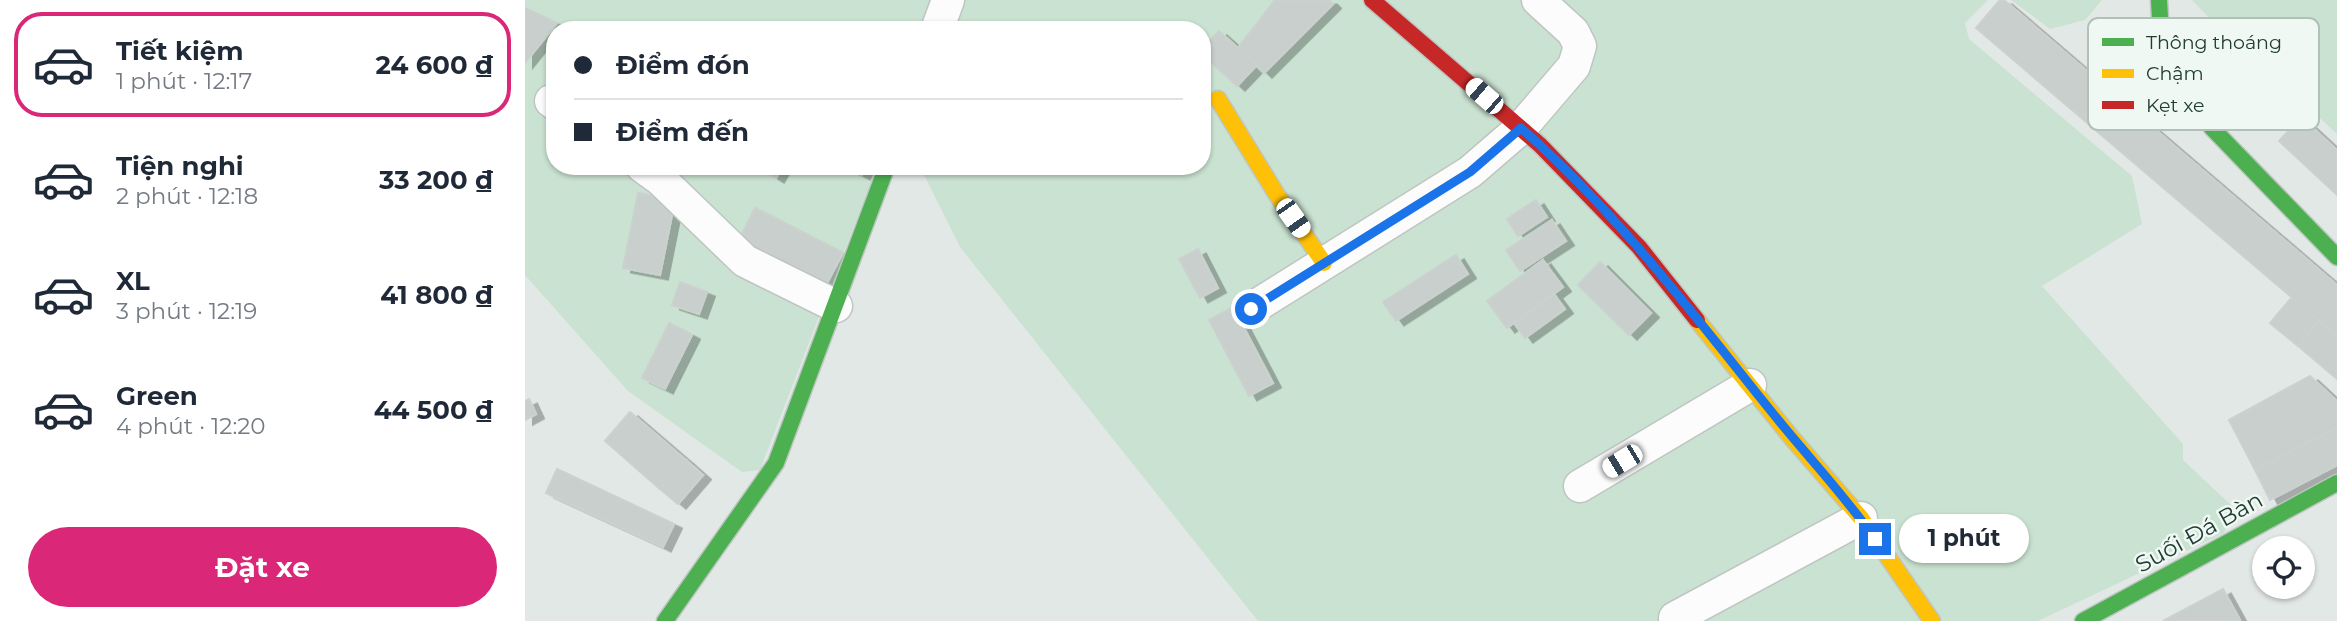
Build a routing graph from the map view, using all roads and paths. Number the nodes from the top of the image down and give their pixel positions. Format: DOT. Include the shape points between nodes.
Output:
graph roads {
  1 [pos="948,0"];
  2 [pos="1372,0"];
  3 [pos="1538,0"];
  4 [pos="2159,0"];
  5 [pos="2160,18"];
  6 [pos="940,21"];
  7 [pos="1218,99"];
  8 [pos="1521,128"];
  9 [pos="2214,130"];
  10 [pos="654,175"];
  11 [pos="884,175"];
  12 [pos="2337,257"];
  13 [pos="1324,263"];
  14 [pos="836,306"];
  15 [pos="1251,309"];
  16 [pos="1750,385"];
  17 [pos="2337,483"];
  18 [pos="1580,486"];
  19 [pos="1861,518"];
  20 [pos="2125,612"];
  21 [pos="1675,618"];
  22 [pos="665,621"];
  23 [pos="1932,621"];
  24 [pos="2083,621"];
  1 -- 6 [label="street"];
  2 -- 8 [label="street"];
  3 -- 8 [label="street" via="1573,32 1580,46 1574,66"];
  4 -- 5 [label="street"];
  7 -- 13 [label="street"];
  8 -- 13 [label="street" via="1470,172"];
  8 -- 16 [label="street" via="1639,247"];
  9 -- 12 [label="street"];
  10 -- 14 [label="street" via="745,261"];
  11 -- 14 [label="street"];
  13 -- 15 [label="street"];
  14 -- 22 [label="street" via="776,463"];
  16 -- 18 [label="street"];
  16 -- 19 [label="street"];
  17 -- 20 [label="street, Suối Đá Bàn"];
  19 -- 21 [label="street"];
  19 -- 23 [label="street"];
  20 -- 24 [label="street, Suối Đá Bàn"];
}
